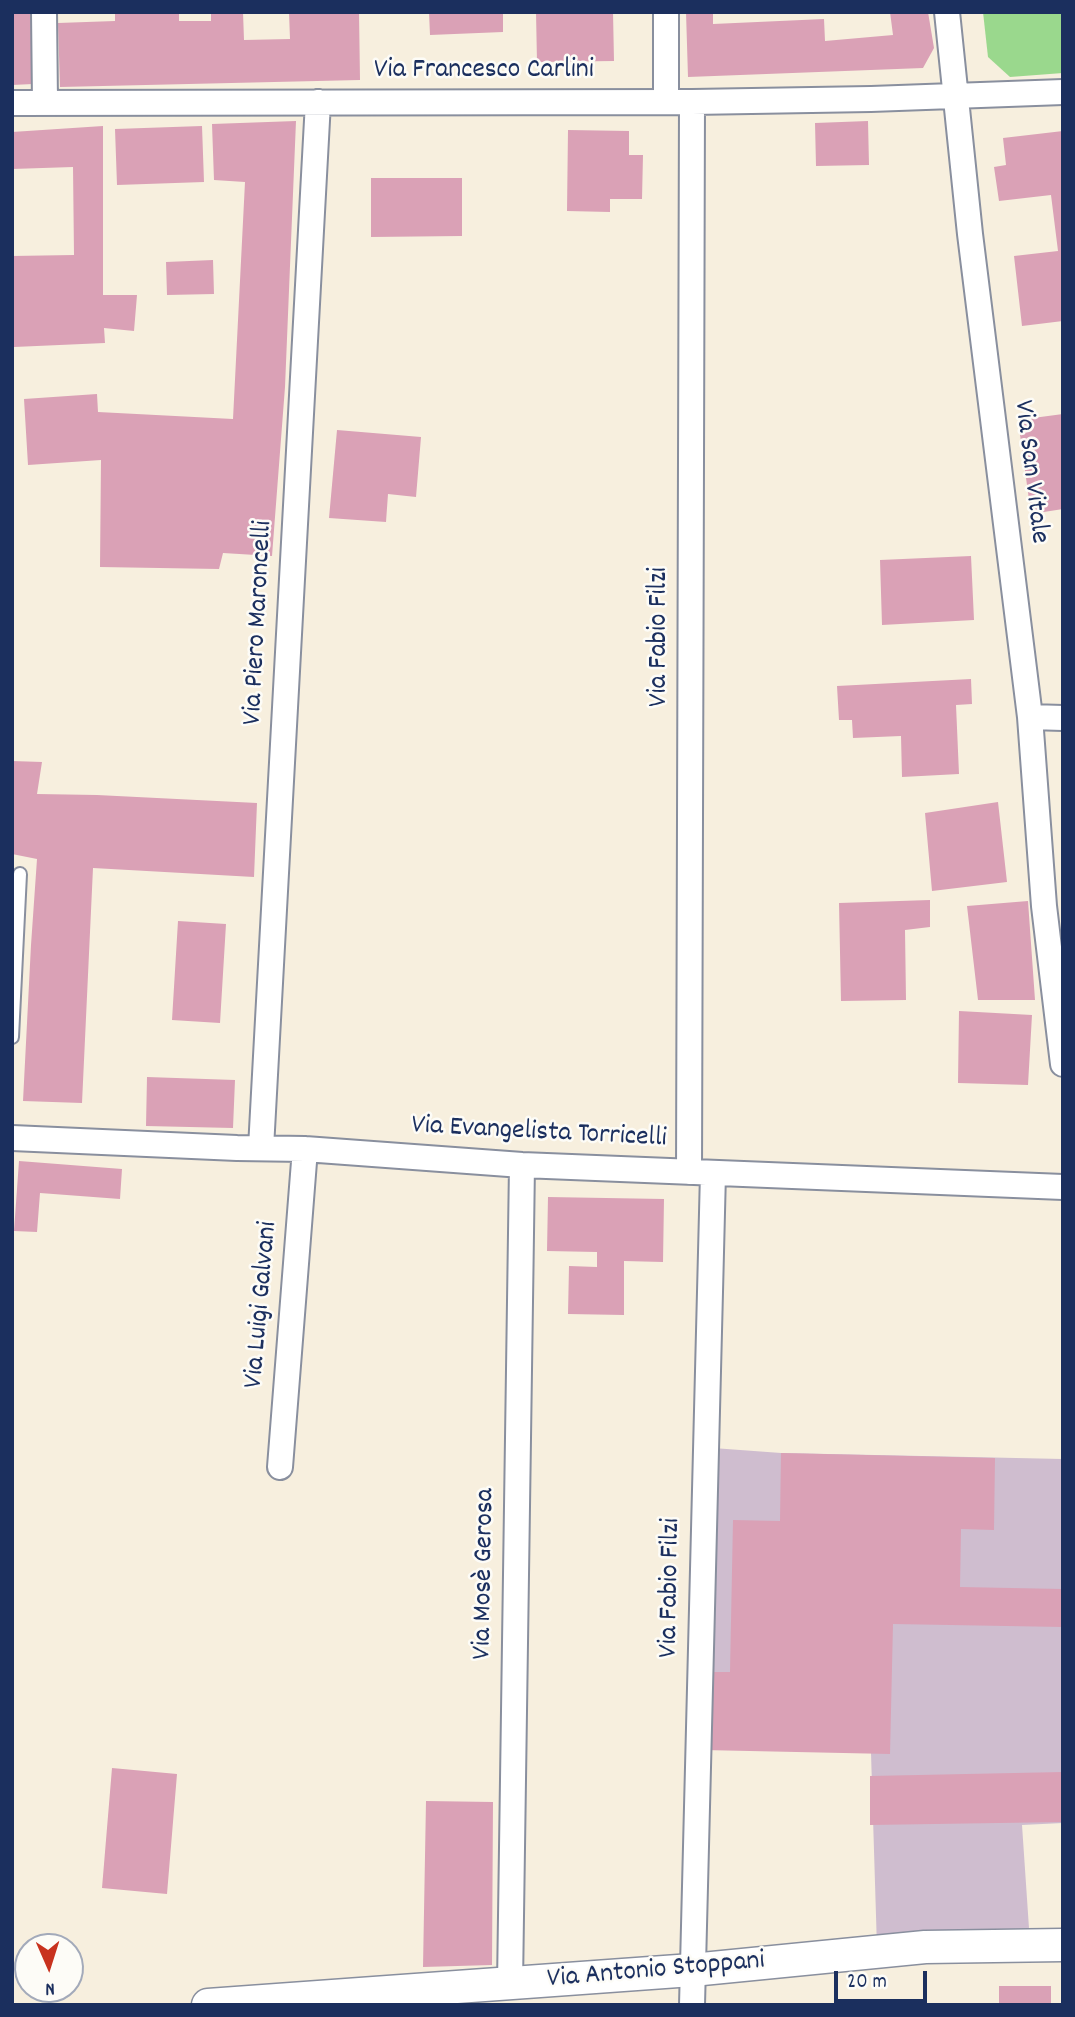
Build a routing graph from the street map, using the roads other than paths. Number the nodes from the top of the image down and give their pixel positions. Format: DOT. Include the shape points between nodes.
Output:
graph roads {
  1 [pos="44,12"];
  2 [pos="666,12"];
  3 [pos="947,12"];
  4 [pos="1063,92"];
  5 [pos="956,96"];
  6 [pos="45,102"];
  7 [pos="318,102"];
  8 [pos="666,102"];
  9 [pos="692,102"];
  10 [pos="12,103"];
  11 [pos="1030,717"];
  12 [pos="1063,718"];
  13 [pos="20,874"];
  14 [pos="1054,906"];
  15 [pos="12,1037"];
  16 [pos="1063,1064"];
  17 [pos="12,1138"];
  18 [pos="261,1148"];
  19 [pos="305,1149"];
  20 [pos="522,1165"];
  21 [pos="701,1172"];
  22 [pos="1063,1187"];
  23 [pos="280,1466"];
  24 [pos="1063,1945"];
  25 [pos="692,1970"];
  26 [pos="510,1984"];
  27 [pos="208,2005"];
  28 [pos="692,2005"];
  1 -- 6 [label="street"];
  2 -- 8 [label="street"];
  3 -- 5 [label="street, Via San Vitale"];
  4 -- 5 [label="street, Via Francesco Carlini"];
  5 -- 9 [label="street, Via Francesco Carlini"];
  5 -- 11 [label="street, Via San Vitale"];
  6 -- 7 [label="street, Via Francesco Carlini"];
  6 -- 10 [label="street, Via Francesco Carlini"];
  7 -- 8 [label="street, Via Francesco Carlini"];
  7 -- 18 [label="street, Via Piero Maroncelli"];
  8 -- 9 [label="street, Via Francesco Carlini"];
  9 -- 21 [label="street, Via Fabio Filzi"];
  11 -- 12 [label="street"];
  11 -- 14 [label="street, Via San Vitale"];
  13 -- 15 [label="lane"];
  14 -- 16 [label="street, Via San Vitale"];
  17 -- 18 [label="street, Via Evangelista Torricelli"];
  18 -- 19 [label="street, Via Evangelista Torricelli"];
  19 -- 20 [label="street, Via Evangelista Torricelli"];
  19 -- 23 [label="street, Via Luigi Galvani"];
  20 -- 21 [label="street, Via Evangelista Torricelli"];
  20 -- 26 [label="street, Via Mosè Gerosa"];
  21 -- 22 [label="street, Via Evangelista Torricelli"];
  21 -- 25 [label="street, Via Fabio Filzi"];
  24 -- 25 [label="street, Via Antonio Stoppani" via="925,1947"];
  25 -- 26 [label="street, Via Antonio Stoppani"];
  25 -- 28 [label="street, Via Fabio Filzi"];
  26 -- 27 [label="street, Via Antonio Stoppani"];
}
